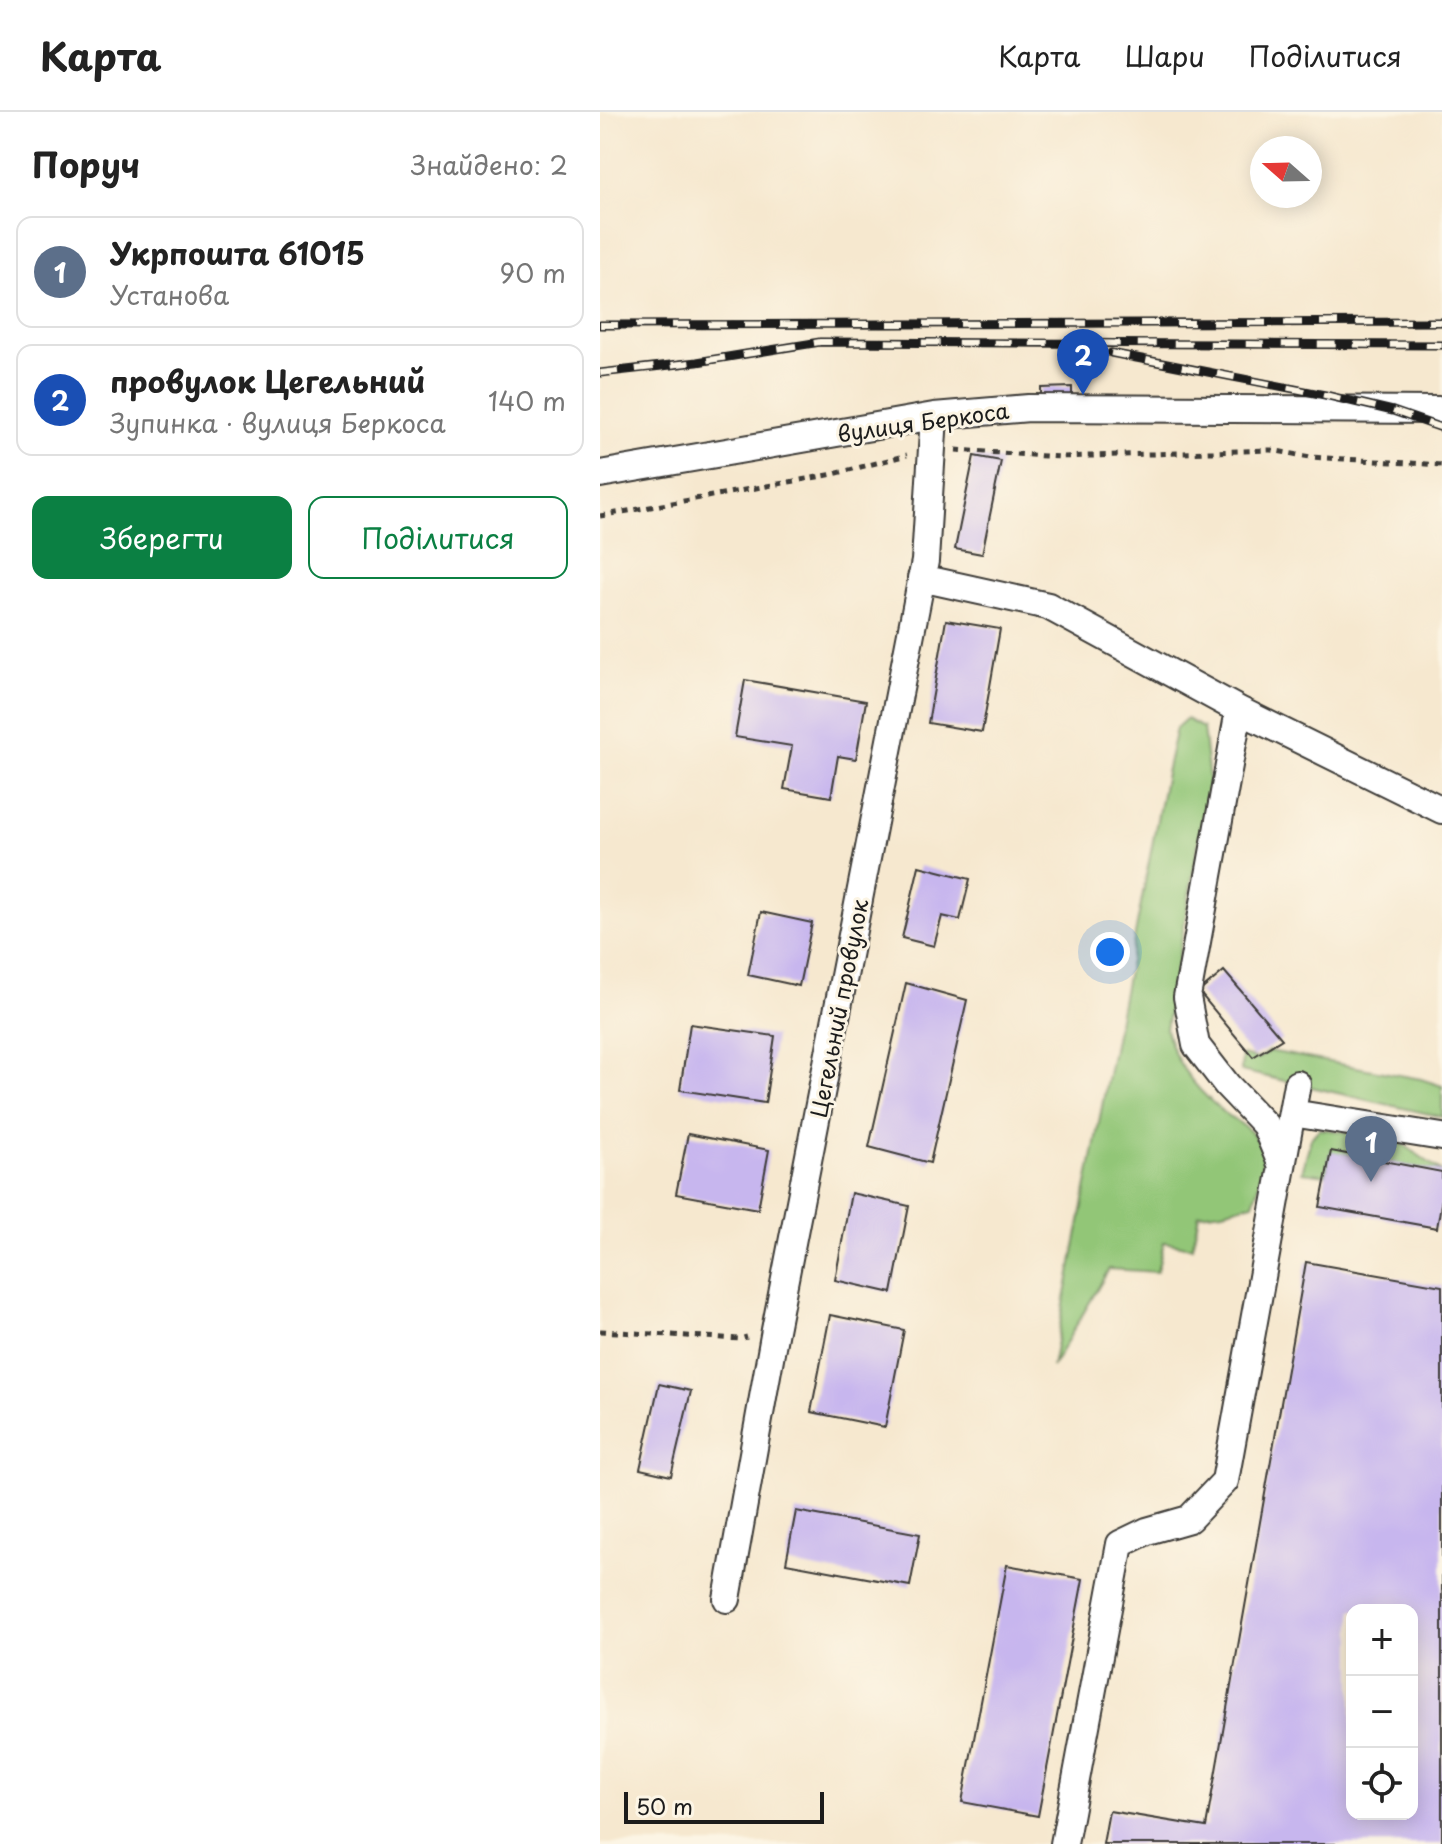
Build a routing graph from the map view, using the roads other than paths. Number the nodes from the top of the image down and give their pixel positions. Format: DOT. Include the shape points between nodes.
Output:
graph roads {
  1 [pos="1442,410"];
  2 [pos="934,416"];
  3 [pos="600,474"];
  4 [pos="921,578"];
  5 [pos="1239,710"];
  6 [pos="1442,810"];
  7 [pos="1297,1084"];
  8 [pos="1292,1113"];
  9 [pos="1442,1137"];
  10 [pos="1282,1166"];
  11 [pos="727,1599"];
  12 [pos="1064,1844"];
  1 -- 2 [label="street, вулиця Беркоса" via="1029,408"];
  2 -- 3 [label="street, вулиця Беркоса"];
  2 -- 4 [label="street, Цегельний провулок"];
  4 -- 5 [label="street" via="1048,606"];
  4 -- 11 [label="street, Цегельний провулок"];
  5 -- 6 [label="street"];
  5 -- 10 [label="street" via="1187,997 1196,1045 1265,1125"];
  7 -- 8 [label="street"];
  8 -- 9 [label="street"];
  8 -- 10 [label="street"];
  10 -- 12 [label="street" via="1225,1481 1189,1519 1120,1544"];
}
